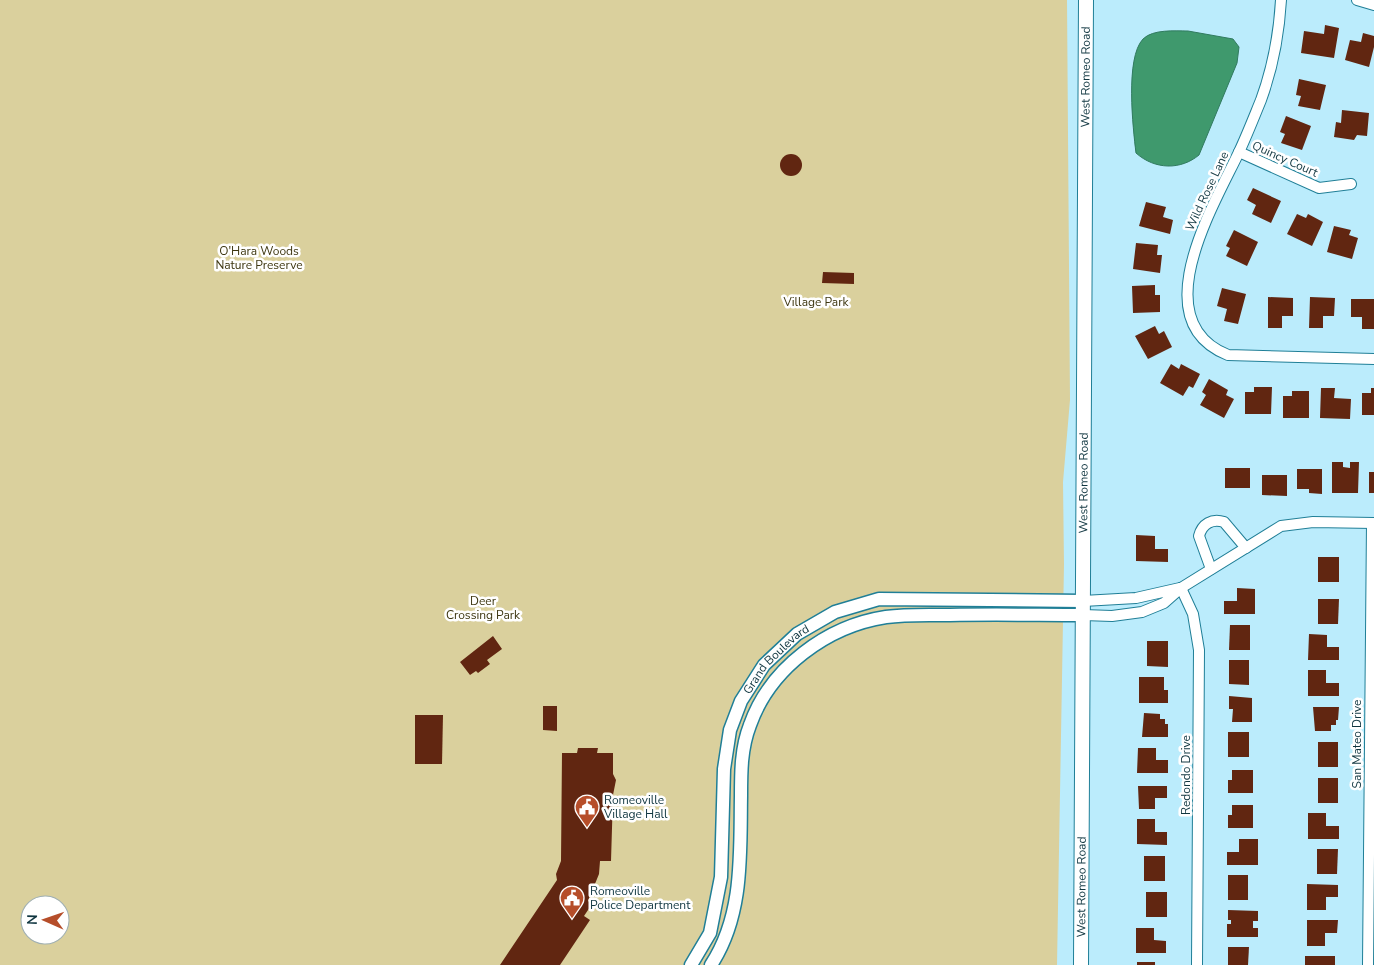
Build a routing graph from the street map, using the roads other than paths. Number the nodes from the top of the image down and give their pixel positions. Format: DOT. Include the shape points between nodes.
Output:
graph roads {
  1 [pos="1086,0"];
  2 [pos="1281,0"];
  3 [pos="1357,0"];
  4 [pos="1374,5"];
  5 [pos="1239,152"];
  6 [pos="1351,184"];
  7 [pos="1374,359"];
  8 [pos="1373,523"];
  9 [pos="1246,548"];
  10 [pos="1211,569"];
  11 [pos="1181,588"];
  12 [pos="1083,608"];
  13 [pos="691,965"];
  14 [pos="711,965"];
  15 [pos="1081,965"];
  16 [pos="1197,965"];
  17 [pos="1368,965"];
  1 -- 12 [label="main road, West Romeo Road"];
  2 -- 5 [label="street, Wild Rose Lane" via="1275,54 1262,98"];
  3 -- 4 [label="street"];
  5 -- 6 [label="street, Quincy Court" via="1319,188"];
  5 -- 7 [label="street, Wild Rose Lane" via="1206,218 1192,262 1189,303 1195,329 1213,348 1228,355"];
  8 -- 9 [label="street" via="1312,522 1282,526"];
  8 -- 17 [label="street, San Mateo Drive"];
  9 -- 10 [label="street"];
  9 -- 10 [label="street" via="1224,522 1208,523 1199,536"];
  10 -- 11 [label="street"];
  11 -- 12 [label="street"];
  11 -- 12 [label="street" via="1164,603 1142,612 1112,616"];
  11 -- 16 [label="street, Redondo Drive" via="1193,614 1199,650"];
  12 -- 13 [label="street, Grand Boulevard" via="879,599 835,612 797,634 764,665 741,702 730,730 724,769 721,877 710,933"];
  12 -- 14 [label="street, Grand Boulevard" via="886,617 828,636 781,673 750,724 741,768 737,899 725,938"];
  12 -- 15 [label="main road, West Romeo Road"];
}
